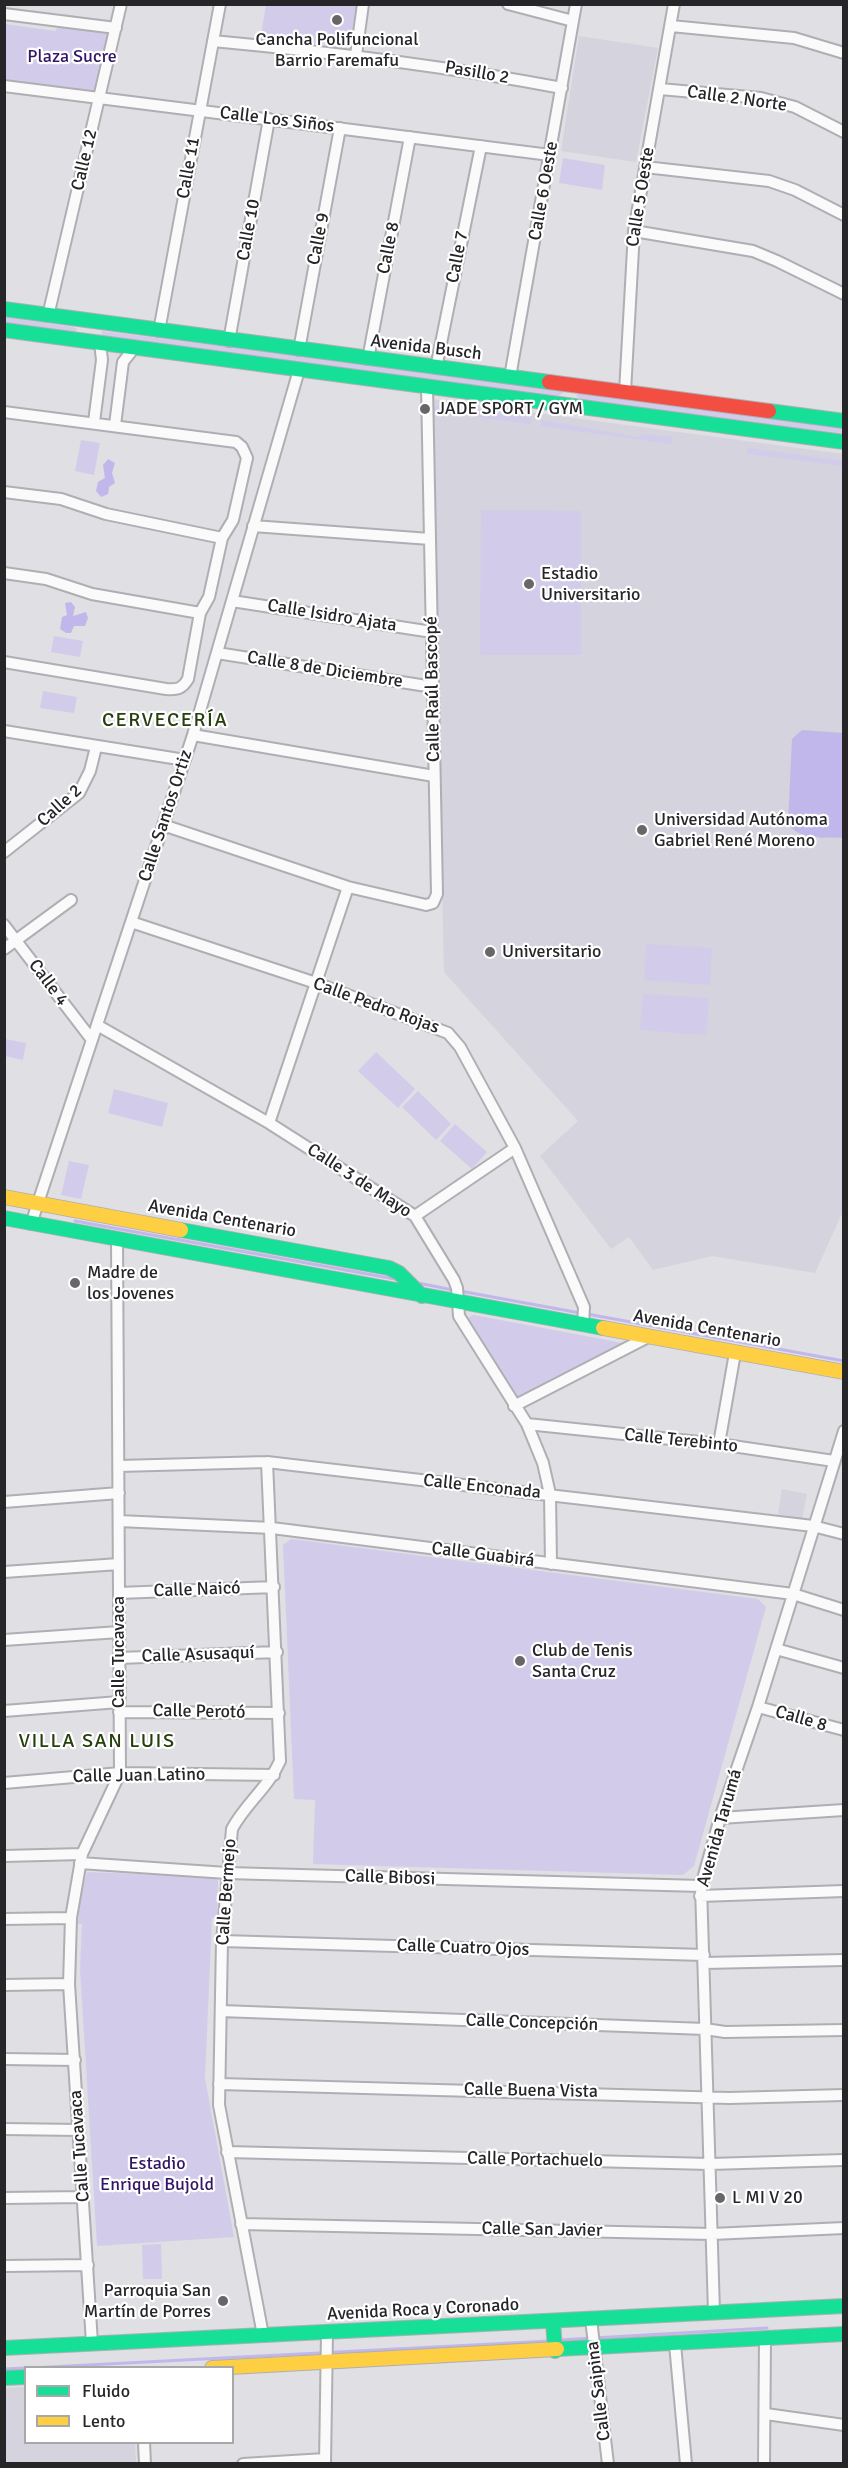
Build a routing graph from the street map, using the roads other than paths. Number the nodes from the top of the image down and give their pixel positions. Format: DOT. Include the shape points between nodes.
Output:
graph roads {
  1 [pos="121,4"];
  2 [pos="220,4"];
  3 [pos="363,4"];
  4 [pos="508,4"];
  5 [pos="576,4"];
  6 [pos="674,4"];
  7 [pos="4,14"];
  8 [pos="573,21"];
  9 [pos="671,26"];
  10 [pos="116,28"];
  11 [pos="213,41"];
  12 [pos="843,53"];
  13 [pos="356,55"];
  14 [pos="4,86"];
  15 [pos="562,88"];
  16 [pos="660,89"];
  17 [pos="100,98"];
  18 [pos="200,111"];
  19 [pos="268,119"];
  20 [pos="340,128"];
  21 [pos="843,132"];
  22 [pos="410,137"];
  23 [pos="480,146"];
  24 [pos="550,155"];
  25 [pos="645,168"];
  26 [pos="843,215"];
  27 [pos="634,231"];
  28 [pos="843,294"];
  29 [pos="4,309"];
  30 [pos="48,316"];
  31 [pos="77,320"];
  32 [pos="103,324"];
  33 [pos="4,330"];
  34 [pos="159,331"];
  35 [pos="76,339"];
  36 [pos="229,340"];
  37 [pos="100,343"];
  38 [pos="135,347"];
  39 [pos="299,350"];
  40 [pos="368,359"];
  41 [pos="436,368"];
  42 [pos="299,370"];
  43 [pos="510,377"];
  44 [pos="569,385"];
  45 [pos="427,387"];
  46 [pos="625,392"];
  47 [pos="566,406"];
  48 [pos="4,412"];
  49 [pos="94,422"];
  50 [pos="843,422"];
  51 [pos="115,425"];
  52 [pos="843,442"];
  53 [pos="4,492"];
  54 [pos="253,526"];
  55 [pos="222,538"];
  56 [pos="430,539"];
  57 [pos="4,573"];
  58 [pos="232,601"];
  59 [pos="200,613"];
  60 [pos="432,632"];
  61 [pos="218,653"];
  62 [pos="4,662"];
  63 [pos="433,687"];
  64 [pos="4,731"];
  65 [pos="193,735"];
  66 [pos="96,747"];
  67 [pos="185,760"];
  68 [pos="434,776"];
  69 [pos="163,825"];
  70 [pos="4,852"];
  71 [pos="348,887"];
  72 [pos="71,900"];
  73 [pos="131,922"];
  74 [pos="4,925"];
  75 [pos="16,940"];
  76 [pos="4,949"];
  77 [pos="316,983"];
  78 [pos="97,1025"];
  79 [pos="92,1040"];
  80 [pos="269,1123"];
  81 [pos="515,1148"];
  82 [pos="4,1197"];
  83 [pos="39,1203"];
  84 [pos="415,1216"];
  85 [pos="4,1218"];
  86 [pos="32,1224"];
  87 [pos="117,1239"];
  88 [pos="457,1295"];
  89 [pos="423,1296"];
  90 [pos="584,1316"];
  91 [pos="648,1337"];
  92 [pos="735,1353"];
  93 [pos="843,1372"];
  94 [pos="514,1406"];
  95 [pos="527,1424"];
  96 [pos="843,1431"];
  97 [pos="719,1444"];
  98 [pos="838,1456"];
  99 [pos="267,1462"];
  100 [pos="118,1466"];
  101 [pos="119,1492"];
  102 [pos="550,1494"];
  103 [pos="4,1502"];
  104 [pos="119,1521"];
  105 [pos="813,1526"];
  106 [pos="272,1528"];
  107 [pos="843,1534"];
  108 [pos="119,1564"];
  109 [pos="551,1564"];
  110 [pos="4,1572"];
  111 [pos="274,1587"];
  112 [pos="119,1593"];
  113 [pos="793,1594"];
  114 [pos="843,1610"];
  115 [pos="119,1632"];
  116 [pos="4,1640"];
  117 [pos="777,1649"];
  118 [pos="277,1652"];
  119 [pos="119,1658"];
  120 [pos="843,1668"];
  121 [pos="119,1707"];
  122 [pos="758,1707"];
  123 [pos="4,1712"];
  124 [pos="279,1713"];
  125 [pos="843,1731"];
  126 [pos="120,1773"];
  127 [pos="274,1775"];
  128 [pos="4,1783"];
  129 [pos="843,1810"];
  130 [pos="720,1818"];
  131 [pos="4,1856"];
  132 [pos="81,1859"];
  133 [pos="226,1874"];
  134 [pos="701,1891"];
  135 [pos="843,1891"];
  136 [pos="71,1918"];
  137 [pos="4,1919"];
  138 [pos="222,1941"];
  139 [pos="704,1959"];
  140 [pos="843,1960"];
  141 [pos="69,1984"];
  142 [pos="4,1986"];
  143 [pos="221,2011"];
  144 [pos="705,2029"];
  145 [pos="843,2030"];
  146 [pos="4,2059"];
  147 [pos="75,2060"];
  148 [pos="219,2084"];
  149 [pos="843,2095"];
  150 [pos="708,2096"];
  151 [pos="4,2129"];
  152 [pos="79,2130"];
  153 [pos="227,2152"];
  154 [pos="843,2160"];
  155 [pos="710,2164"];
  156 [pos="4,2198"];
  157 [pos="83,2198"];
  158 [pos="241,2224"];
  159 [pos="843,2228"];
  160 [pos="712,2234"];
  161 [pos="88,2265"];
  162 [pos="4,2266"];
  163 [pos="843,2306"];
  164 [pos="714,2312"];
  165 [pos="592,2322"];
  166 [pos="553,2325"];
  167 [pos="843,2334"];
  168 [pos="263,2335"];
  169 [pos="327,2338"];
  170 [pos="765,2339"];
  171 [pos="92,2343"];
  172 [pos="675,2344"];
  173 [pos="594,2347"];
  174 [pos="4,2348"];
  175 [pos="555,2349"];
  176 [pos="326,2359"];
  177 [pos="226,2366"];
  178 [pos="24,2377"];
  179 [pos="4,2378"];
  180 [pos="766,2414"];
  181 [pos="843,2425"];
  182 [pos="144,2444"];
  183 [pos="325,2461"];
  184 [pos="145,2463"];
  185 [pos="243,2463"];
  186 [pos="608,2463"];
  187 [pos="686,2463"];
  188 [pos="764,2463"];
  1 -- 10 [label="street, Calle 12"];
  2 -- 11 [label="street, Calle 11"];
  3 -- 13 [label="street"];
  4 -- 8 [label="street"];
  5 -- 8 [label="street, Calle 6 Oeste"];
  6 -- 9 [label="street, Calle 5 Oeste"];
  7 -- 10 [label="street"];
  8 -- 15 [label="street, Calle 6 Oeste"];
  9 -- 12 [label="street" via="794,38"];
  9 -- 16 [label="street, Calle 5 Oeste"];
  10 -- 17 [label="street, Calle 12"];
  11 -- 13 [label="street, Pasillo 2"];
  11 -- 18 [label="street, Calle 11"];
  13 -- 15 [label="street, Pasillo 2"];
  14 -- 17 [label="street, Calle Los Siños"];
  15 -- 24 [label="street, Calle 6 Oeste"];
  16 -- 21 [label="street, Calle 2 Norte" via="761,98 795,106"];
  16 -- 25 [label="street, Calle 5 Oeste"];
  17 -- 18 [label="street, Calle Los Siños"];
  17 -- 30 [label="street, Calle 12"];
  18 -- 19 [label="street, Calle Los Siños"];
  18 -- 34 [label="street, Calle 11"];
  19 -- 20 [label="street, Calle Los Siños"];
  19 -- 36 [label="street, Calle 10"];
  20 -- 22 [label="street, Calle Los Siños"];
  20 -- 39 [label="street, Calle 9"];
  22 -- 23 [label="street, Calle Los Siños"];
  22 -- 40 [label="street, Calle 8"];
  23 -- 24 [label="street, Calle Los Siños"];
  23 -- 41 [label="street, Calle 7"];
  24 -- 43 [label="street, Calle 6 Oeste"];
  25 -- 26 [label="street" via="769,181"];
  25 -- 27 [label="street, Calle 5 Oeste"];
  27 -- 28 [label="street" via="753,251"];
  27 -- 46 [label="street, Calle 5 Oeste"];
  29 -- 30 [label="main road, Avenida Busch"];
  30 -- 31 [label="main road, Avenida Busch"];
  31 -- 32 [label="main road, Avenida Busch"];
  31 -- 35 [label="main road" via="83,332"];
  32 -- 34 [label="main road, Avenida Busch"];
  32 -- 37 [label="main road" via="97,334"];
  33 -- 35 [label="main road"];
  34 -- 36 [label="main road, Avenida Busch"];
  35 -- 37 [label="main road"];
  36 -- 39 [label="main road, Avenida Busch"];
  37 -- 38 [label="main road"];
  37 -- 49 [label="street" via="102,360"];
  38 -- 42 [label="main road"];
  38 -- 51 [label="street" via="123,362"];
  39 -- 40 [label="main road, Avenida Busch"];
  40 -- 41 [label="main road, Avenida Busch"];
  41 -- 43 [label="main road, Avenida Busch"];
  42 -- 45 [label="main road"];
  42 -- 54 [label="street, Calle Santos Ortiz"];
  43 -- 44 [label="main road, Avenida Busch"];
  44 -- 46 [label="main road, Avenida Busch"];
  44 -- 47 [label="main road"];
  45 -- 47 [label="main road"];
  45 -- 56 [label="street, Calle Raúl Bascopé"];
  46 -- 50 [label="main road, Avenida Busch"];
  47 -- 52 [label="main road"];
  48 -- 49 [label="street"];
  49 -- 51 [label="street"];
  51 -- 55 [label="street" via="236,442 242,447 247,458 233,520"];
  53 -- 55 [label="street" via="61,499 106,514"];
  54 -- 56 [label="street"];
  54 -- 58 [label="street, Calle Santos Ortiz"];
  55 -- 59 [label="street" via="209,597"];
  56 -- 60 [label="street, Calle Raúl Bascopé"];
  57 -- 59 [label="street"];
  58 -- 60 [label="street, Calle Isidro Ajata"];
  58 -- 61 [label="street, Calle Santos Ortiz"];
  59 -- 62 [label="street" via="188,679 177,690"];
  60 -- 63 [label="street, Calle Raúl Bascopé"];
  61 -- 63 [label="street, Calle 8 de Diciembre"];
  61 -- 65 [label="street, Calle Santos Ortiz"];
  63 -- 68 [label="street, Calle Raúl Bascopé"];
  64 -- 66 [label="street"];
  65 -- 67 [label="street, Calle Santos Ortiz"];
  65 -- 68 [label="street"];
  66 -- 67 [label="street"];
  66 -- 70 [label="street, Calle 2" via="79,793"];
  67 -- 69 [label="street, Calle Santos Ortiz"];
  68 -- 71 [label="street, Calle Raúl Bascopé" via="433,903 426,905"];
  69 -- 71 [label="street"];
  69 -- 73 [label="street, Calle Santos Ortiz"];
  71 -- 77 [label="street"];
  72 -- 75 [label="street"];
  73 -- 77 [label="street, Calle Pedro Rojas"];
  73 -- 78 [label="street, Calle Santos Ortiz"];
  74 -- 75 [label="street, Calle 4"];
  75 -- 76 [label="street"];
  75 -- 79 [label="street, Calle 4"];
  77 -- 80 [label="street"];
  77 -- 81 [label="street, Calle Pedro Rojas" via="448,1033 460,1047"];
  78 -- 79 [label="street, Calle Santos Ortiz"];
  78 -- 80 [label="street, Calle 3 de Mayo"];
  79 -- 83 [label="street, Calle Santos Ortiz"];
  80 -- 84 [label="street, Calle 3 de Mayo"];
  81 -- 84 [label="street"];
  81 -- 90 [label="street, Calle Pedro Rojas"];
  82 -- 83 [label="main road, Avenida Centenario"];
  83 -- 86 [label="street, Calle Santos Ortiz"];
  83 -- 89 [label="main road, Avenida Centenario" via="389,1268"];
  84 -- 88 [label="street, Calle 3 de Mayo"];
  85 -- 86 [label="main road, Avenida Centenario"];
  86 -- 87 [label="main road, Avenida Centenario"];
  87 -- 89 [label="main road, Avenida Centenario"];
  87 -- 100 [label="street, Calle Tucavaca"];
  88 -- 89 [label="main road, Avenida Centenario"];
  88 -- 90 [label="main road, Avenida Centenario"];
  88 -- 94 [label="street, Calle 3 de Mayo" via="459,1316"];
  90 -- 91 [label="main road, Avenida Centenario"];
  91 -- 92 [label="main road, Avenida Centenario"];
  91 -- 94 [label="street"];
  92 -- 93 [label="main road, Avenida Centenario"];
  92 -- 97 [label="street"];
  94 -- 95 [label="street, Calle 3 de Mayo"];
  95 -- 97 [label="street, Calle Terebinto"];
  95 -- 102 [label="street, Calle 3 de Mayo" via="543,1463"];
  96 -- 98 [label="street, Avenida Tarumá"];
  97 -- 98 [label="street, Calle Terebinto"];
  98 -- 105 [label="street, Avenida Tarumá"];
  99 -- 100 [label="street, Calle Enconada"];
  99 -- 102 [label="street, Calle Enconada"];
  99 -- 106 [label="street, Calle Bermejo"];
  100 -- 101 [label="street, Calle Tucavaca"];
  101 -- 103 [label="street"];
  101 -- 104 [label="street, Calle Tucavaca"];
  102 -- 105 [label="street, Calle Enconada"];
  102 -- 109 [label="street, Calle 3 de Mayo"];
  104 -- 106 [label="street, Calle Guabirá"];
  104 -- 108 [label="street, Calle Tucavaca"];
  105 -- 107 [label="street, Calle Enconada"];
  105 -- 113 [label="street, Avenida Tarumá"];
  106 -- 109 [label="street, Calle Guabirá"];
  106 -- 111 [label="street, Calle Bermejo"];
  108 -- 110 [label="street"];
  108 -- 112 [label="street, Calle Tucavaca"];
  109 -- 113 [label="street, Calle Guabirá"];
  111 -- 112 [label="street, Calle Naicó"];
  111 -- 118 [label="street, Calle Bermejo"];
  112 -- 115 [label="street, Calle Tucavaca"];
  113 -- 114 [label="street, Calle Guabirá"];
  113 -- 117 [label="street, Avenida Tarumá"];
  115 -- 116 [label="street, Calle Asusaquí"];
  115 -- 119 [label="street, Calle Tucavaca"];
  117 -- 120 [label="street"];
  117 -- 122 [label="street, Avenida Tarumá"];
  118 -- 119 [label="street, Calle Asusaquí"];
  118 -- 124 [label="street, Calle Bermejo"];
  119 -- 121 [label="street, Calle Tucavaca"];
  121 -- 123 [label="street, Calle Perotó"];
  121 -- 124 [label="street, Calle Perotó"];
  121 -- 126 [label="street, Calle Tucavaca"];
  122 -- 125 [label="street, Calle 8"];
  122 -- 130 [label="street, Avenida Tarumá"];
  124 -- 127 [label="street, Calle Bermejo" via="280,1761"];
  126 -- 127 [label="street, Calle Juan Latino"];
  126 -- 128 [label="street, Calle Juan Latino"];
  126 -- 132 [label="street, Calle Tucavaca"];
  127 -- 133 [label="street, Calle Bermejo" via="239,1815 232,1830"];
  129 -- 130 [label="street"];
  130 -- 134 [label="street, Avenida Tarumá"];
  131 -- 132 [label="street, Calle Bibosi"];
  132 -- 133 [label="street, Calle Bibosi"];
  132 -- 136 [label="street, Calle Tucavaca"];
  133 -- 134 [label="street, Calle Bibosi"];
  133 -- 138 [label="street, Calle Bermejo"];
  134 -- 135 [label="street, Calle Bibosi"];
  134 -- 139 [label="street, Avenida Tarumá"];
  136 -- 137 [label="street"];
  136 -- 141 [label="street, Calle Tucavaca"];
  138 -- 139 [label="street, Calle Cuatro Ojos"];
  138 -- 143 [label="street, Calle Bermejo"];
  139 -- 140 [label="street, Calle Cuatro Ojos"];
  139 -- 144 [label="street, Avenida Tarumá"];
  141 -- 142 [label="street"];
  141 -- 147 [label="street, Calle Tucavaca"];
  143 -- 144 [label="street, Calle Concepción"];
  143 -- 148 [label="street, Calle Bermejo"];
  144 -- 145 [label="street, Calle Concepción"];
  144 -- 150 [label="street, Avenida Tarumá"];
  146 -- 147 [label="street"];
  147 -- 152 [label="street, Calle Tucavaca"];
  148 -- 150 [label="street, Calle Buena Vista"];
  148 -- 153 [label="street, Calle Bermejo"];
  149 -- 150 [label="street, Calle Buena Vista"];
  150 -- 155 [label="street, Avenida Tarumá"];
  151 -- 152 [label="street"];
  152 -- 157 [label="street, Calle Tucavaca"];
  153 -- 155 [label="street, Calle Portachuelo"];
  153 -- 158 [label="street, Calle Bermejo"];
  154 -- 155 [label="street, Calle Portachuelo"];
  155 -- 160 [label="street, Avenida Tarumá"];
  156 -- 157 [label="street"];
  157 -- 161 [label="street, Calle Tucavaca"];
  158 -- 160 [label="street, Calle San Javier"];
  158 -- 168 [label="street, Calle Bermejo"];
  159 -- 160 [label="street, Calle San Javier"];
  160 -- 164 [label="street, Avenida Tarumá"];
  161 -- 162 [label="street"];
  161 -- 171 [label="street, Calle Tucavaca"];
  163 -- 164 [label="main road, Avenida Roca y Coronado"];
  164 -- 165 [label="main road, Avenida Roca y Coronado"];
  165 -- 166 [label="main road, Avenida Roca y Coronado"];
  165 -- 173 [label="street, Calle Saipina"];
  166 -- 169 [label="main road, Avenida Roca y Coronado"];
  166 -- 175 [label="main road"];
  167 -- 170 [label="main road"];
  168 -- 169 [label="main road, Avenida Roca y Coronado"];
  168 -- 171 [label="main road, Avenida Roca y Coronado"];
  169 -- 176 [label="street"];
  170 -- 172 [label="main road"];
  170 -- 180 [label="street"];
  171 -- 174 [label="main road, Avenida Roca y Coronado"];
  172 -- 173 [label="main road"];
  172 -- 187 [label="street"];
  173 -- 175 [label="main road"];
  173 -- 186 [label="street, Calle Saipina"];
  175 -- 176 [label="main road"];
  176 -- 177 [label="main road"];
  176 -- 183 [label="street"];
  178 -- 179 [label="main road"];
  180 -- 181 [label="street"];
  180 -- 188 [label="street"];
  182 -- 184 [label="street"];
  183 -- 185 [label="street"];
}
